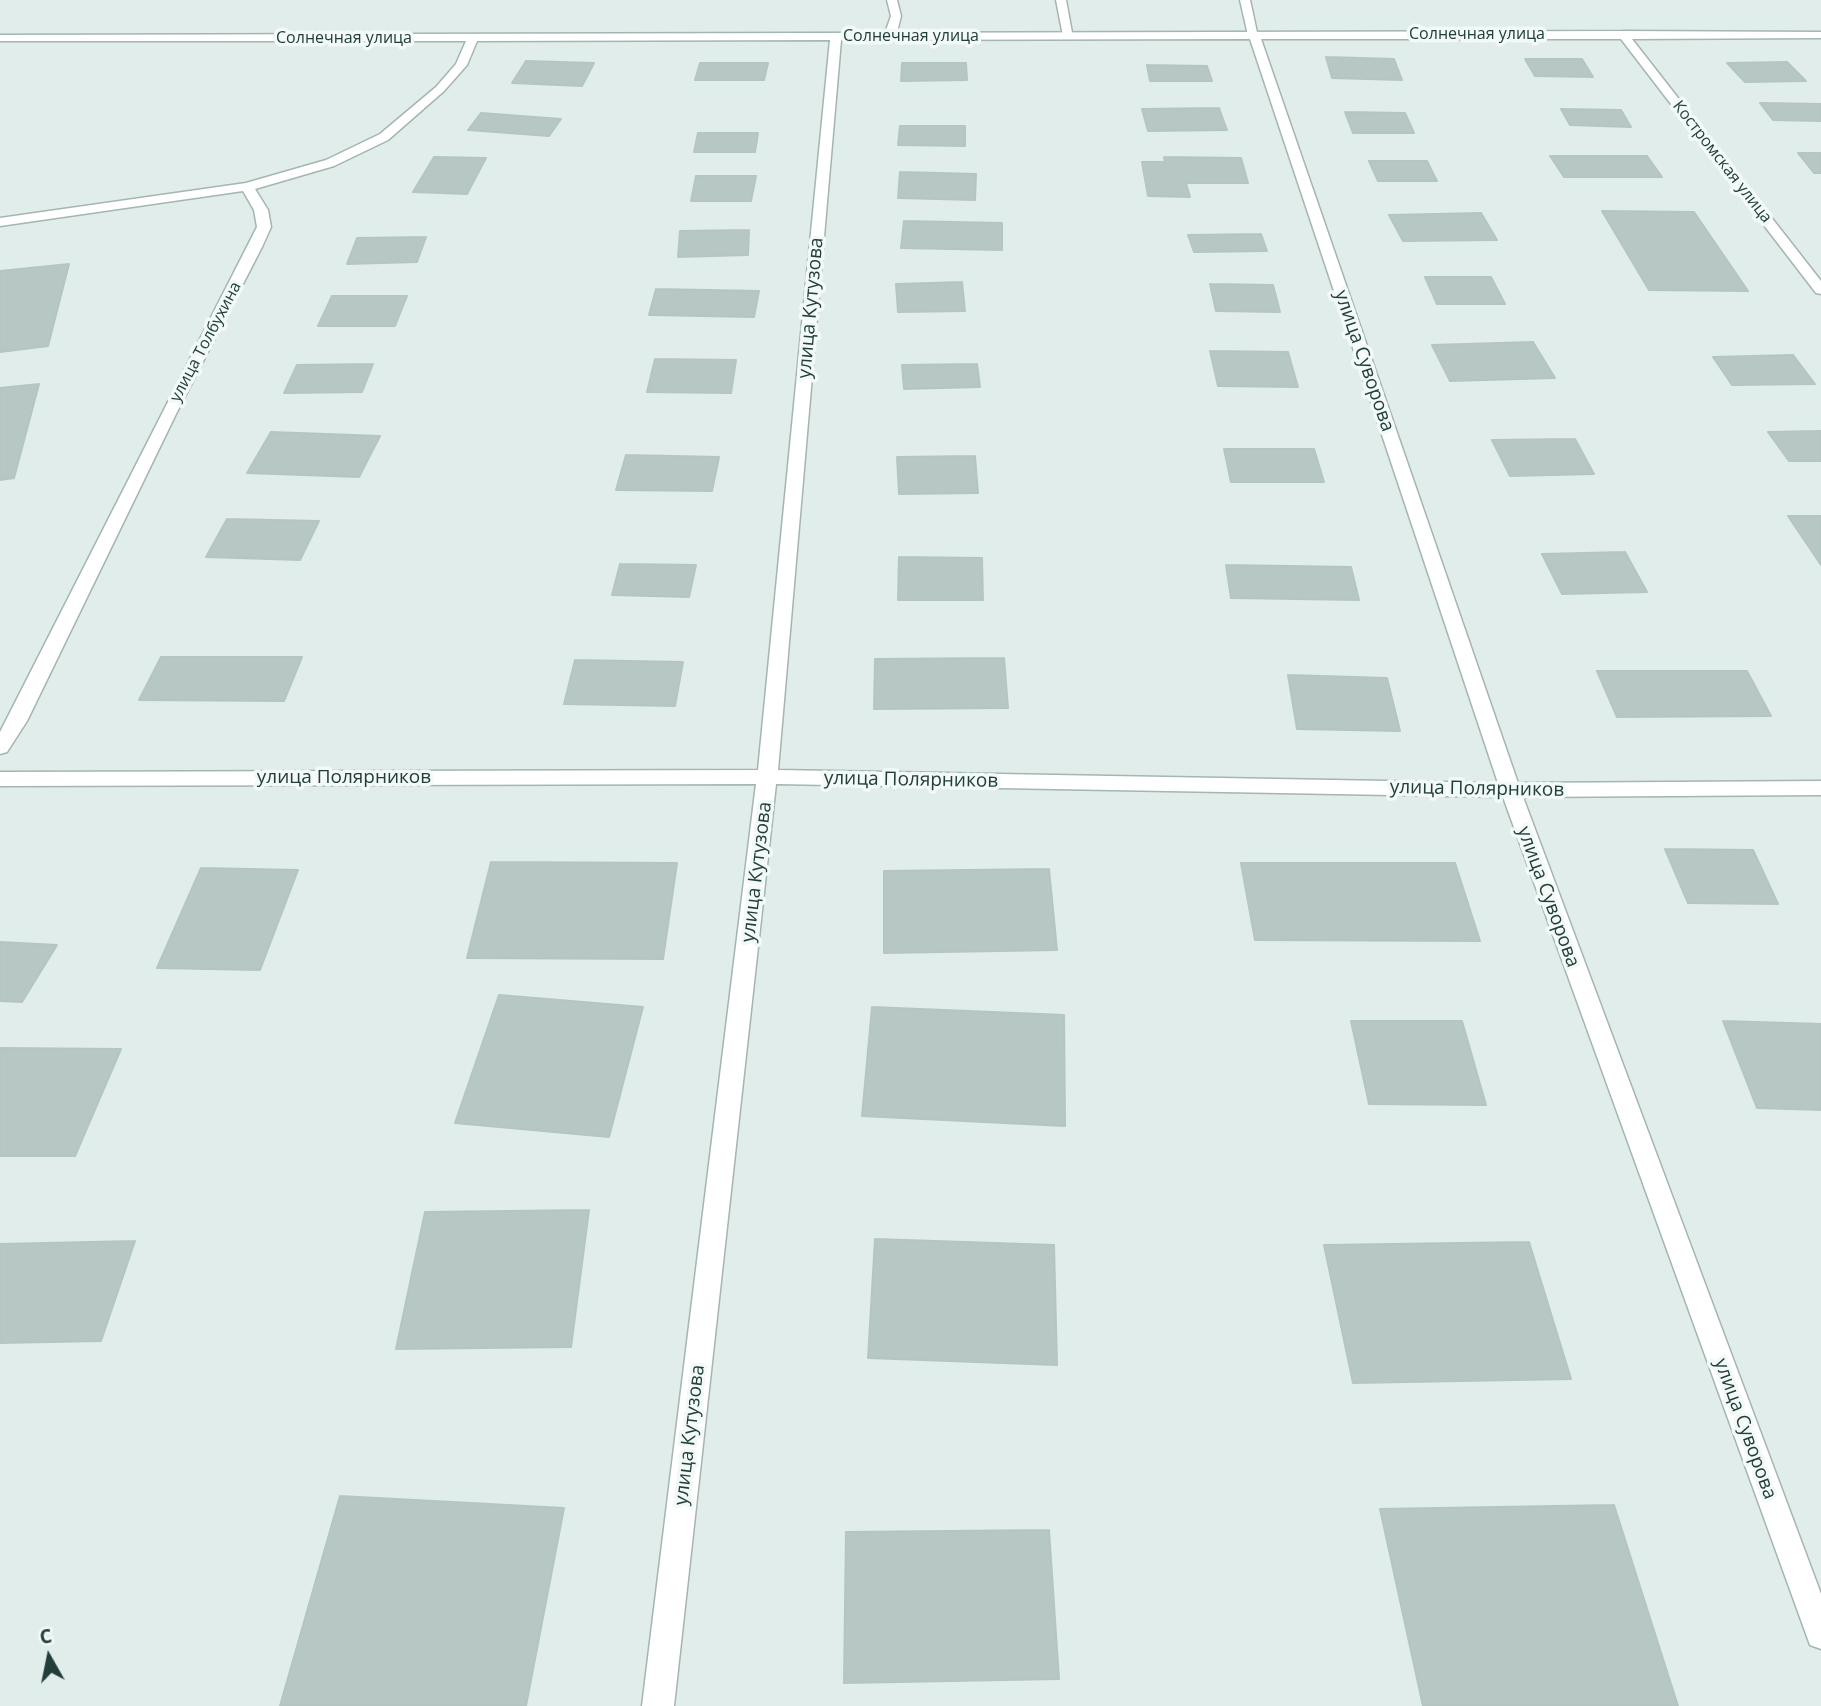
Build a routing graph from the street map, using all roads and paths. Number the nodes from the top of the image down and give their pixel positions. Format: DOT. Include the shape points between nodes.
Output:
graph roads {
  1 [pos="892,0"];
  2 [pos="1061,0"];
  3 [pos="1244,0"];
  4 [pos="1623,34"];
  5 [pos="1254,35"];
  6 [pos="1821,35"];
  7 [pos="836,36"];
  8 [pos="890,36"];
  9 [pos="1069,36"];
  10 [pos="0,38"];
  11 [pos="473,38"];
  12 [pos="247,187"];
  13 [pos="0,222"];
  14 [pos="1821,290"];
  15 [pos="0,747"];
  16 [pos="767,777"];
  17 [pos="0,779"];
  18 [pos="1821,788"];
  19 [pos="1510,790"];
  20 [pos="1821,1634"];
  21 [pos="658,1706"];
  1 -- 8 [label="street" via="895,16"];
  2 -- 9 [label="street"];
  3 -- 5 [label="street, улица Суворова"];
  4 -- 5 [label="street, Солнечная улица"];
  4 -- 6 [label="street, Солнечная улица"];
  4 -- 14 [label="street, Костромская улица"];
  5 -- 9 [label="street, Солнечная улица"];
  5 -- 19 [label="street, улица Суворова"];
  7 -- 8 [label="street, Солнечная улица"];
  7 -- 11 [label="street, Солнечная улица"];
  7 -- 16 [label="street, улица Кутузова"];
  8 -- 9 [label="street, Солнечная улица"];
  10 -- 11 [label="street, Солнечная улица"];
  11 -- 12 [label="street" via="461,65 440,89 384,137 330,163"];
  12 -- 13 [label="street"];
  12 -- 15 [label="street, улица Толбухина" via="261,210 264,227"];
  16 -- 17 [label="street, улица Полярников"];
  16 -- 19 [label="street, улица Полярников"];
  16 -- 21 [label="street, улица Кутузова"];
  18 -- 19 [label="street, улица Полярников"];
  19 -- 20 [label="street, улица Суворова"];
}
